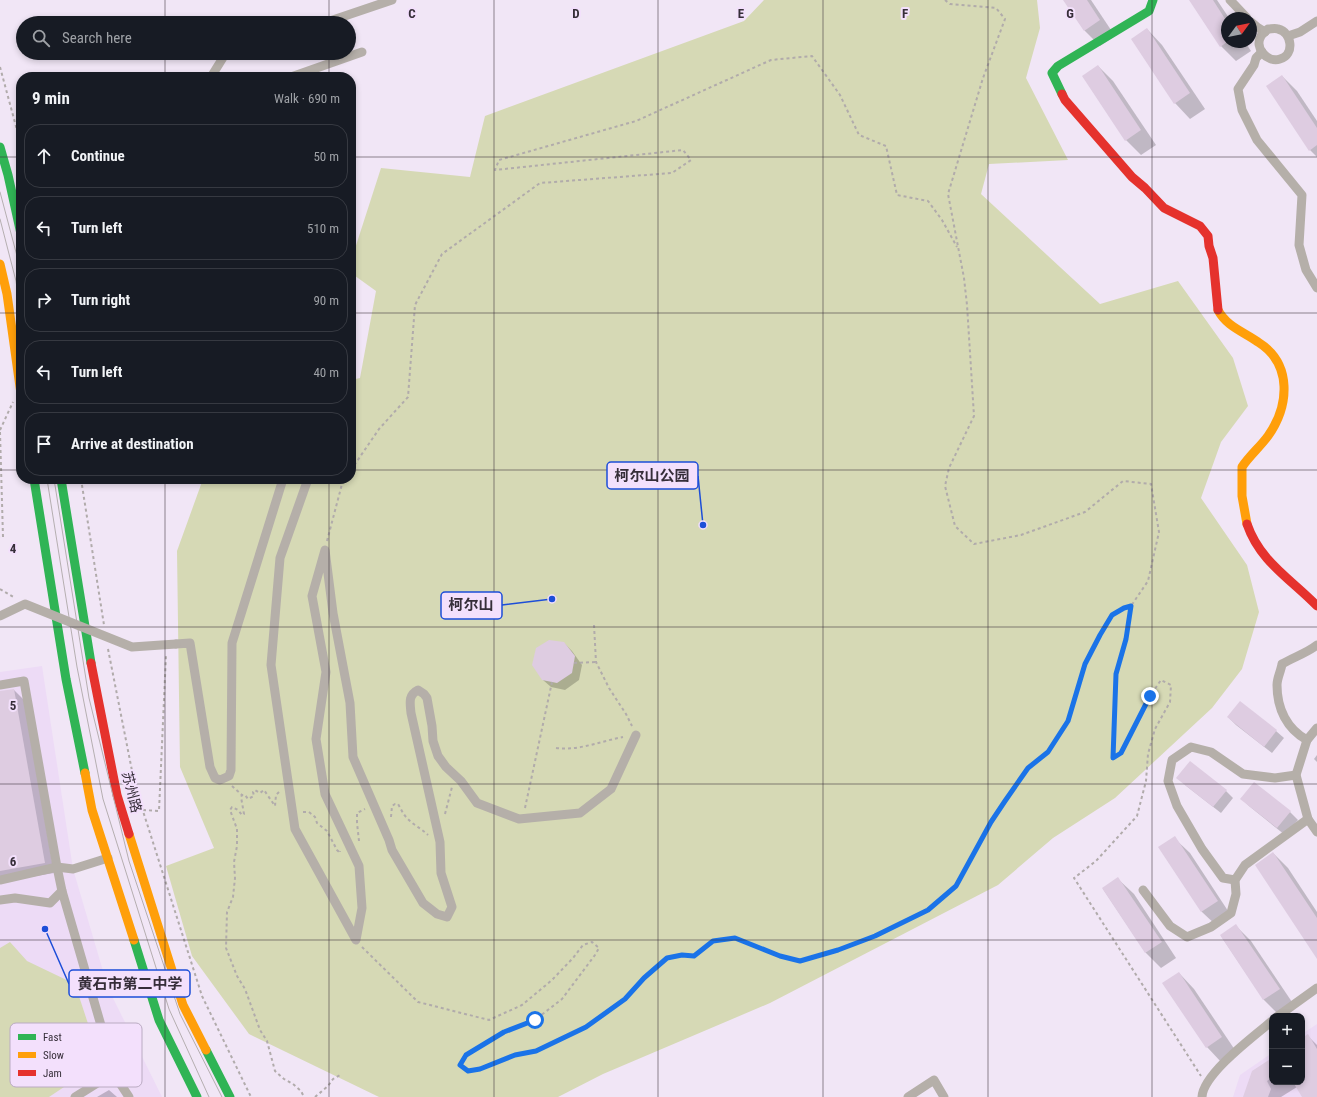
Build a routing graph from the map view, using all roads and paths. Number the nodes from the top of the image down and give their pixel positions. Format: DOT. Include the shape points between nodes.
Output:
graph roads {
  1 [pos="392,0"];
  2 [pos="945,0"];
  3 [pos="1153,0"];
  4 [pos="1230,0"];
  5 [pos="1241,12"];
  6 [pos="345,16"];
  7 [pos="1317,21"];
  8 [pos="1257,27"];
  9 [pos="1265,32"];
  10 [pos="1288,36"];
  11 [pos="362,52"];
  12 [pos="1262,52"];
  13 [pos="356,54"];
  14 [pos="222,60"];
  15 [pos="339,60"];
  16 [pos="0,67"];
  17 [pos="214,72"];
  18 [pos="305,72"];
  19 [pos="16,126"];
  20 [pos="0,147"];
  21 [pos="16,211"];
  22 [pos="957,247"];
  23 [pos="0,264"];
  24 [pos="1317,288"];
  25 [pos="16,363"];
  26 [pos="16,399"];
  27 [pos="0,431"];
  28 [pos="356,462"];
  29 [pos="35,484"];
  30 [pos="62,484"];
  31 [pos="82,484"];
  32 [pos="281,484"];
  33 [pos="306,484"];
  34 [pos="342,484"];
  35 [pos="0,537"];
  36 [pos="325,550"];
  37 [pos="0,589"];
  38 [pos="25,604"];
  39 [pos="1131,606"];
  40 [pos="1317,606"];
  41 [pos="0,616"];
  42 [pos="594,625"];
  43 [pos="105,631"];
  44 [pos="176,644"];
  45 [pos="1317,645"];
  46 [pos="108,646"];
  47 [pos="596,662"];
  48 [pos="574,663"];
  49 [pos="552,682"];
  50 [pos="0,685"];
  51 [pos="1317,728"];
  52 [pos="636,735"];
  53 [pos="1307,740"];
  54 [pos="556,748"];
  55 [pos="1296,775"];
  56 [pos="223,779"];
  57 [pos="461,781"];
  58 [pos="290,788"];
  59 [pos="242,795"];
  60 [pos="292,800"];
  61 [pos="143,810"];
  62 [pos="378,816"];
  63 [pos="444,818"];
  64 [pos="523,819"];
  65 [pos="1308,819"];
  66 [pos="388,822"];
  67 [pos="1317,832"];
  68 [pos="346,839"];
  69 [pos="440,842"];
  70 [pos="354,855"];
  71 [pos="108,858"];
  72 [pos="57,868"];
  73 [pos="0,880"];
  74 [pos="1235,880"];
  75 [pos="1143,890"];
  76 [pos="62,891"];
  77 [pos="0,900"];
  78 [pos="356,940"];
  79 [pos="1317,988"];
  80 [pos="1282,1013"];
  81 [pos="101,1023"];
  82 [pos="1269,1024"];
  83 [pos="342,1074"];
  84 [pos="1206,1085"];
  85 [pos="90,1087"];
  86 [pos="122,1087"];
  87 [pos="74,1097"];
  88 [pos="129,1097"];
  89 [pos="196,1097"];
  90 [pos="230,1097"];
  91 [pos="251,1097"];
  92 [pos="304,1097"];
  93 [pos="315,1097"];
  94 [pos="908,1097"];
  95 [pos="944,1097"];
  96 [pos="1202,1097"];
  1 -- 6 [label="street"];
  2 -- 22 [label="path" via="950,4 996,8 1006,19 983,78 948,194"];
  3 -- 40 [label="main road" via="1149,11 1058,66 1052,73 1065,100 1132,177 1164,208 1200,226 1208,236 1218,299 1216,304 1220,316 1226,323 1257,340 1272,352 1284,376 1283,402 1274,429 1242,468 1243,506 1250,532 1267,560"];
  4 -- 5 [label="street"];
  7 -- 10 [label="street"];
  8 -- 9 [label="street"];
  9 -- 10 [label="street" via="1268,29 1277,29 1284,31"];
  9 -- 12 [label="street" via="1260,41"];
  10 -- 12 [label="street" via="1290,50 1281,59 1273,59"];
  11 -- 13 [label="street"];
  12 -- 24 [label="street" via="1238,89 1242,110 1257,140 1302,195 1299,245 1306,270"];
  14 -- 17 [label="street"];
  15 -- 18 [label="street"];
  16 -- 19 [label="path"];
  20 -- 21 [label="main road"];
  22 -- 28 [label="path" via="928,201 897,195 886,146 859,135 840,95 812,56 771,60 636,121 499,160 495,170 683,150 691,160 672,173 540,183 442,254 415,305 408,397 378,429"];
  22 -- 39 [label="path" via="967,305 974,416 949,468 945,486 955,526 974,544 1022,535 1085,512 1123,481 1151,484 1159,532 1148,581"];
  23 -- 25 [label="main road"];
  26 -- 27 [label="path"];
  27 -- 35 [label="path" via="3,537"];
  29 -- 71 [label="main road" via="66,679 92,810"];
  30 -- 90 [label="main road, 苏州路" via="91,663 117,795 183,1005"];
  31 -- 43 [label="path"];
  32 -- 56 [label="street" via="232,643 231,770 229,776"];
  33 -- 58 [label="street" via="280,558 272,665"];
  34 -- 36 [label="path"];
  36 -- 62 [label="street" via="333,613 350,702 353,757"];
  36 -- 68 [label="street" via="312,596 326,672 316,739 325,794"];
  37 -- 38 [label="path"];
  38 -- 41 [label="street, bridge"];
  38 -- 44 [label="street, bridge" via="132,647"];
  39 -- 78 [label="path" via="1112,615 1085,664 1068,721 1048,752 1028,768 1005,801 956,886 928,910 875,936 800,961 735,938 713,941 694,956 667,958 625,999 586,1027 536,1051 515,1055 468,1071 460,1065 466,1055 504,1032 535,1020 562,999 599,948 592,942 582,945 552,980 522,1005 489,1020 418,1002"];
  39 -- 84 [label="path" via="1126,639 1116,674 1113,758 1121,753 1161,680 1171,685 1170,702 1155,728 1137,816 1096,861 1074,878"];
  42 -- 47 [label="path"];
  44 -- 56 [label="street" via="190,643 210,767 215,778"];
  44 -- 61 [label="path" via="165,656 159,811"];
  45 -- 53 [label="street" via="1282,664 1277,684 1279,702 1286,720 1297,735"];
  46 -- 61 [label="path" via="135,786"];
  47 -- 48 [label="path"];
  47 -- 52 [label="path"];
  49 -- 64 [label="path"];
  50 -- 72 [label="street" via="24,681"];
  51 -- 53 [label="street"];
  52 -- 54 [label="path" via="578,748"];
  52 -- 64 [label="street" via="611,789 580,813"];
  53 -- 55 [label="street"];
  55 -- 65 [label="street"];
  55 -- 74 [label="street" via="1275,778 1242,774 1211,752 1191,747 1172,760 1168,781 1177,806 1202,849 1223,878"];
  56 -- 59 [label="path"];
  57 -- 63 [label="path" via="452,787"];
  57 -- 64 [label="street" via="477,803"];
  57 -- 69 [label="street" via="438,756 433,741 428,705 424,694 418,690 410,698 411,713"];
  58 -- 59 [label="path" via="282,789 276,795 275,806 264,790 260,793 255,790 254,796 248,799"];
  58 -- 60 [label="street"];
  59 -- 92 [label="path" via="244,814 242,816 232,807 230,810 237,829 237,846 226,948 267,1041 275,1070 301,1091"];
  60 -- 68 [label="path" via="299,811 309,812 315,817 340,853 342,842"];
  60 -- 78 [label="street" via="295,829"];
  61 -- 91 [label="path" via="202,996"];
  62 -- 69 [label="street" via="392,850 423,903 446,917 452,907 441,873"];
  62 -- 70 [label="path" via="366,809 357,813 356,823 360,840"];
  65 -- 67 [label="street"];
  65 -- 74 [label="street" via="1245,865"];
  66 -- 69 [label="path" via="392,806 398,804 405,817 432,839"];
  68 -- 70 [label="street"];
  70 -- 78 [label="street" via="359,866 362,908"];
  71 -- 72 [label="street" via="73,870"];
  71 -- 89 [label="main road" via="159,1020"];
  72 -- 73 [label="street"];
  72 -- 76 [label="street"];
  74 -- 75 [label="street" via="1236,894 1231,913 1211,928 1187,937 1170,926"];
  76 -- 77 [label="street" via="50,903 15,898"];
  76 -- 81 [label="street"];
  79 -- 80 [label="street"];
  82 -- 84 [label="street" via="1212,1075"];
  83 -- 93 [label="path" via="333,1079"];
  84 -- 96 [label="street"];
  85 -- 87 [label="street"];
  86 -- 88 [label="street"];
  94 -- 95 [label="street" via="934,1080"];
}
